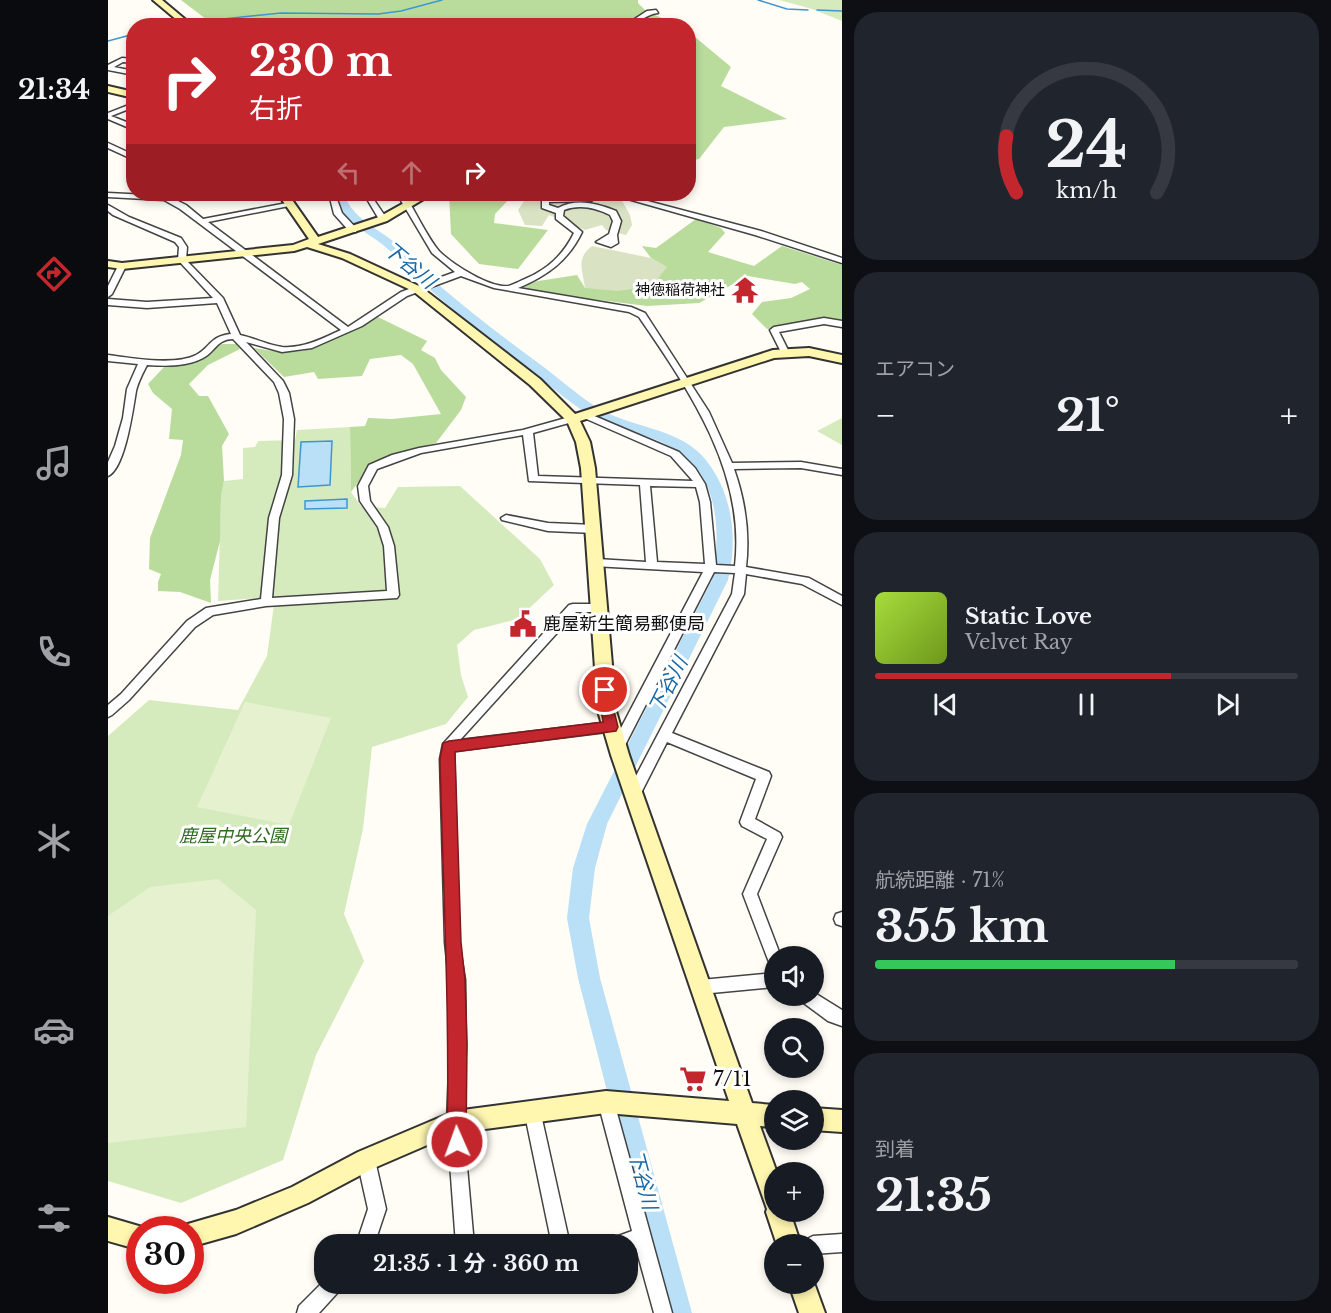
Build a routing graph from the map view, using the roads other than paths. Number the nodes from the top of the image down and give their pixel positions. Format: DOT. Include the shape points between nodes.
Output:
graph roads {
  1 [pos="157,0"];
  2 [pos="656,12"];
  3 [pos="179,18"];
  4 [pos="640,18"];
  5 [pos="126,60"];
  6 [pos="108,68"];
  7 [pos="126,71"];
  8 [pos="108,89"];
  9 [pos="126,93"];
  10 [pos="126,108"];
  11 [pos="108,116"];
  12 [pos="126,124"];
  13 [pos="108,145"];
  14 [pos="122,149"];
  15 [pos="126,152"];
  16 [pos="108,154"];
  17 [pos="108,195"];
  18 [pos="126,195"];
  19 [pos="175,201"];
  20 [pos="287,201"];
  21 [pos="334,201"];
  22 [pos="370,201"];
  23 [pos="405,201"];
  24 [pos="415,201"];
  25 [pos="545,201"];
  26 [pos="640,201"];
  27 [pos="289,204"];
  28 [pos="407,206"];
  29 [pos="108,207"];
  30 [pos="560,212"];
  31 [pos="203,221"];
  32 [pos="378,221"];
  33 [pos="356,229"];
  34 [pos="613,235"];
  35 [pos="311,242"];
  36 [pos="247,253"];
  37 [pos="182,260"];
  38 [pos="842,261"];
  39 [pos="108,264"];
  40 [pos="122,266"];
  41 [pos="460,273"];
  42 [pos="421,288"];
  43 [pos="508,288"];
  44 [pos="108,294"];
  45 [pos="220,300"];
  46 [pos="108,302"];
  47 [pos="842,324"];
  48 [pos="347,330"];
  49 [pos="237,338"];
  50 [pos="785,352"];
  51 [pos="108,358"];
  52 [pos="842,359"];
  53 [pos="144,362"];
  54 [pos="687,381"];
  55 [pos="582,416"];
  56 [pos="528,432"];
  57 [pos="108,445"];
  58 [pos="120,446"];
  59 [pos="729,466"];
  60 [pos="842,472"];
  61 [pos="108,473"];
  62 [pos="589,481"];
  63 [pos="645,482"];
  64 [pos="700,484"];
  65 [pos="506,518"];
  66 [pos="594,529"];
  67 [pos="597,563"];
  68 [pos="652,565"];
  69 [pos="711,567"];
  70 [pos="742,570"];
  71 [pos="842,601"];
  72 [pos="266,602"];
  73 [pos="598,608"];
  74 [pos="108,712"];
  75 [pos="611,727"];
  76 [pos="666,735"];
  77 [pos="449,747"];
  78 [pos="618,751"];
  79 [pos="633,790"];
  80 [pos="770,946"];
  81 [pos="764,981"];
  82 [pos="701,987"];
  83 [pos="820,1006"];
  84 [pos="842,1018"];
  85 [pos="606,1102"];
  86 [pos="532,1110"];
  87 [pos="745,1113"];
  88 [pos="764,1115"];
  89 [pos="824,1120"];
  90 [pos="842,1121"];
  91 [pos="455,1122"];
  92 [pos="366,1160"];
  93 [pos="764,1170"];
  94 [pos="108,1229"];
  95 [pos="204,1230"];
  96 [pos="126,1234"];
  97 [pos="369,1234"];
  98 [pos="464,1234"];
  99 [pos="559,1234"];
  100 [pos="644,1237"];
  101 [pos="638,1239"];
  102 [pos="842,1244"];
  103 [pos="824,1245"];
  104 [pos="324,1294"];
  105 [pos="805,1294"];
  106 [pos="306,1313"];
  107 [pos="663,1313"];
  108 [pos="812,1313"];
  1 -- 3 [label="street"];
  2 -- 4 [label="street"];
  5 -- 6 [label="street"];
  6 -- 7 [label="street"];
  8 -- 9 [label="street"];
  10 -- 11 [label="street"];
  11 -- 12 [label="street"];
  13 -- 14 [label="street"];
  14 -- 15 [label="street"];
  14 -- 16 [label="street"];
  17 -- 18 [label="street"];
  19 -- 31 [label="street"];
  20 -- 27 [label="street"];
  21 -- 33 [label="street" via="338,214"];
  22 -- 32 [label="street"];
  23 -- 28 [label="street"];
  24 -- 28 [label="street"];
  25 -- 30 [label="street" via="545,206"];
  26 -- 38 [label="street"];
  27 -- 31 [label="street"];
  27 -- 35 [label="street"];
  28 -- 32 [label="street"];
  28 -- 41 [label="street" via="435,251"];
  29 -- 37 [label="street" via="128,222 170,234 182,245"];
  30 -- 34 [label="street" via="573,204 606,210 616,217"];
  30 -- 43 [label="street" via="560,219 578,232 573,243 552,269"];
  31 -- 36 [label="street"];
  32 -- 33 [label="street"];
  33 -- 35 [label="street"];
  35 -- 36 [label="street"];
  35 -- 42 [label="street"];
  36 -- 37 [label="street"];
  36 -- 48 [label="street"];
  37 -- 40 [label="street"];
  37 -- 45 [label="street"];
  39 -- 40 [label="street"];
  40 -- 44 [label="street"];
  41 -- 42 [label="street"];
  41 -- 43 [label="street"];
  42 -- 48 [label="street" via="404,294"];
  42 -- 55 [label="street"];
  43 -- 54 [label="street" via="642,315"];
  45 -- 46 [label="street"];
  45 -- 49 [label="street"];
  47 -- 50 [label="street" via="824,321 774,330"];
  48 -- 49 [label="street" via="290,350"];
  49 -- 53 [label="street" via="215,341 198,358 188,361"];
  49 -- 72 [label="street" via="278,381 289,419 287,475 274,518"];
  50 -- 52 [label="street"];
  50 -- 54 [label="street"];
  51 -- 53 [label="street"];
  53 -- 58 [label="street" via="132,388"];
  54 -- 55 [label="street"];
  54 -- 59 [label="street"];
  55 -- 56 [label="street"];
  55 -- 62 [label="street"];
  55 -- 64 [label="street" via="675,454"];
  56 -- 62 [label="street" via="532,479"];
  56 -- 72 [label="street" via="404,455 373,467 363,486 365,501 383,527 389,546 393,595"];
  57 -- 58 [label="street"];
  58 -- 61 [label="street"];
  59 -- 60 [label="street" via="801,465"];
  59 -- 70 [label="street" via="743,523"];
  62 -- 63 [label="street"];
  62 -- 66 [label="street"];
  63 -- 64 [label="street"];
  63 -- 68 [label="street"];
  64 -- 69 [label="street"];
  65 -- 66 [label="street" via="548,527"];
  66 -- 67 [label="street"];
  67 -- 68 [label="street"];
  67 -- 73 [label="street"];
  68 -- 69 [label="street"];
  69 -- 70 [label="street"];
  69 -- 78 [label="street"];
  70 -- 71 [label="street" via="805,581"];
  70 -- 76 [label="street" via="738,594"];
  72 -- 74 [label="street" via="210,611 191,624"];
  73 -- 75 [label="street"];
  73 -- 77 [label="street" via="573,608"];
  75 -- 77 [label="street"];
  75 -- 78 [label="street"];
  76 -- 79 [label="street"];
  76 -- 80 [label="street" via="764,776 747,822 776,837 750,894"];
  77 -- 91 [label="street" via="458,1045"];
  78 -- 79 [label="street"];
  79 -- 82 [label="street"];
  81 -- 82 [label="street"];
  82 -- 87 [label="street"];
  83 -- 84 [label="street"];
  85 -- 86 [label="street"];
  85 -- 87 [label="street"];
  85 -- 100 [label="street"];
  86 -- 91 [label="street"];
  86 -- 99 [label="street"];
  87 -- 88 [label="street"];
  87 -- 93 [label="street"];
  89 -- 90 [label="street"];
  91 -- 92 [label="street"];
  91 -- 98 [label="street"];
  92 -- 95 [label="street" via="289,1199 236,1222"];
  92 -- 97 [label="street" via="377,1209"];
  94 -- 96 [label="street"];
  100 -- 101 [label="street"];
  100 -- 107 [label="street"];
  102 -- 103 [label="street"];
  104 -- 106 [label="street"];
  105 -- 108 [label="street"];
}
